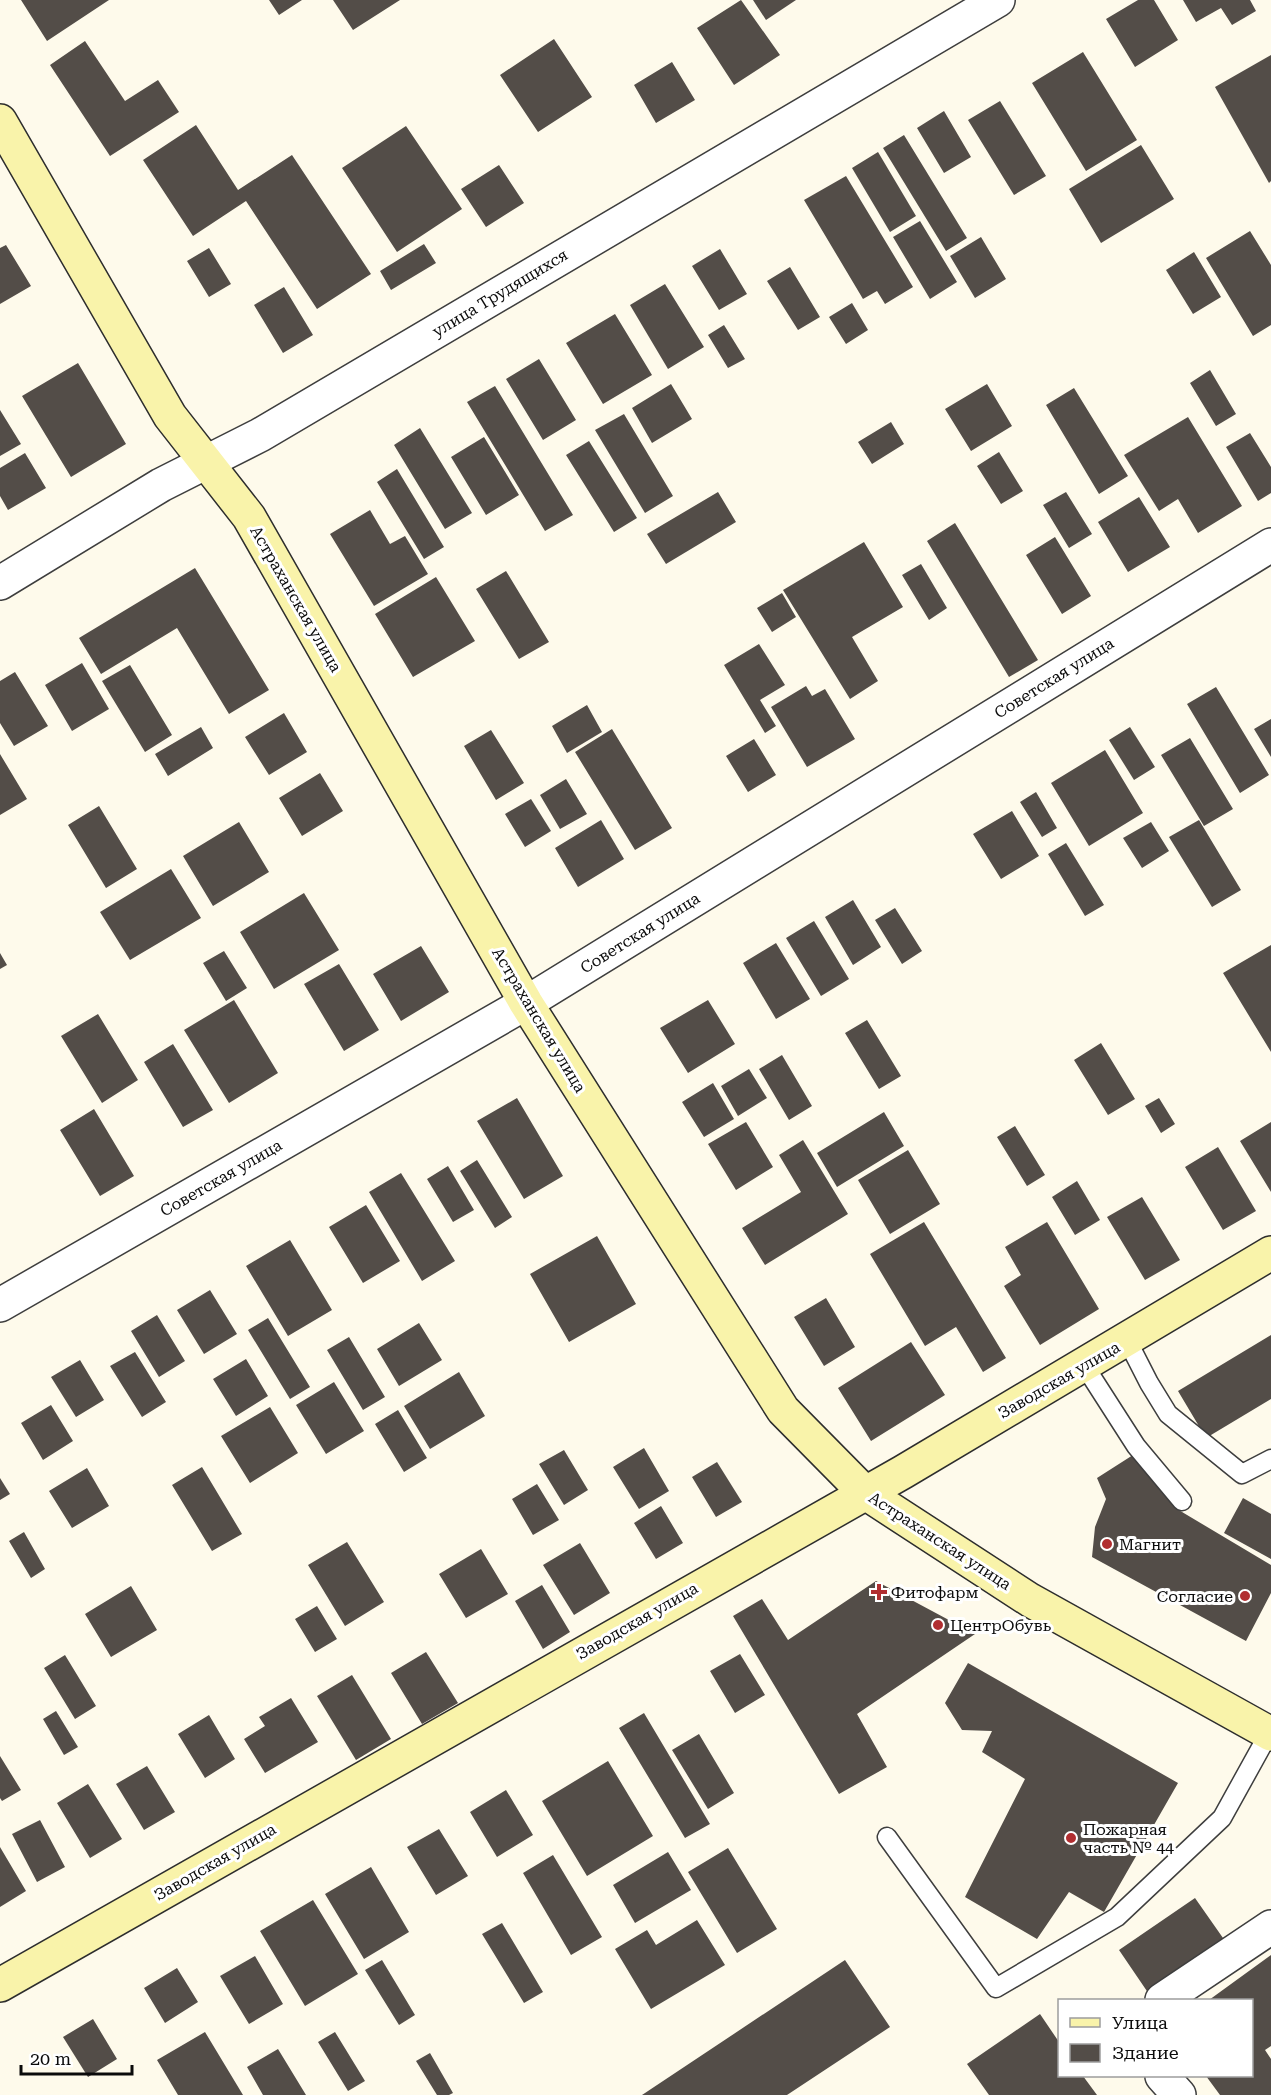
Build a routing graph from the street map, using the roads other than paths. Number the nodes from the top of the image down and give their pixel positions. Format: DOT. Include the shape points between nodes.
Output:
graph roads {
  1 [pos="998,0"];
  2 [pos="0,121"];
  3 [pos="207,462"];
  4 [pos="1271,545"];
  5 [pos="0,583"];
  6 [pos="526,1003"];
  7 [pos="1271,1253"];
  8 [pos="0,1305"];
  9 [pos="1127,1340"];
  10 [pos="1084,1365"];
  11 [pos="1271,1459"];
  12 [pos="864,1492"];
  13 [pos="1182,1501"];
  14 [pos="1270,1733"];
  15 [pos="887,1837"];
  16 [pos="1271,1927"];
  17 [pos="0,1985"];
  18 [pos="1165,1999"];
  19 [pos="1163,2077"];
  20 [pos="1179,2095"];
  1 -- 3 [label="street, улица Трудящихся" via="260,435"];
  2 -- 3 [label="street, Астраханская улица" via="170,416"];
  3 -- 5 [label="street, улица Трудящихся" via="161,484"];
  3 -- 6 [label="street, Астраханская улица" via="249,517"];
  4 -- 6 [label="street, Советская улица"];
  6 -- 8 [label="street, Советская улица"];
  6 -- 12 [label="street, Астраханская улица" via="783,1410"];
  7 -- 9 [label="street, Заводская улица"];
  9 -- 10 [label="street, Заводская улица"];
  9 -- 11 [label="lane" via="1168,1414 1242,1474"];
  10 -- 12 [label="street, Заводская улица"];
  10 -- 13 [label="lane" via="1136,1446"];
  12 -- 14 [label="street, Астраханская улица" via="1030,1600"];
  12 -- 17 [label="street, Заводская улица"];
  14 -- 15 [label="lane" via="1222,1818 1117,1917 996,1988"];
  16 -- 18 [label="street"];
  19 -- 20 [label="street"];
}
